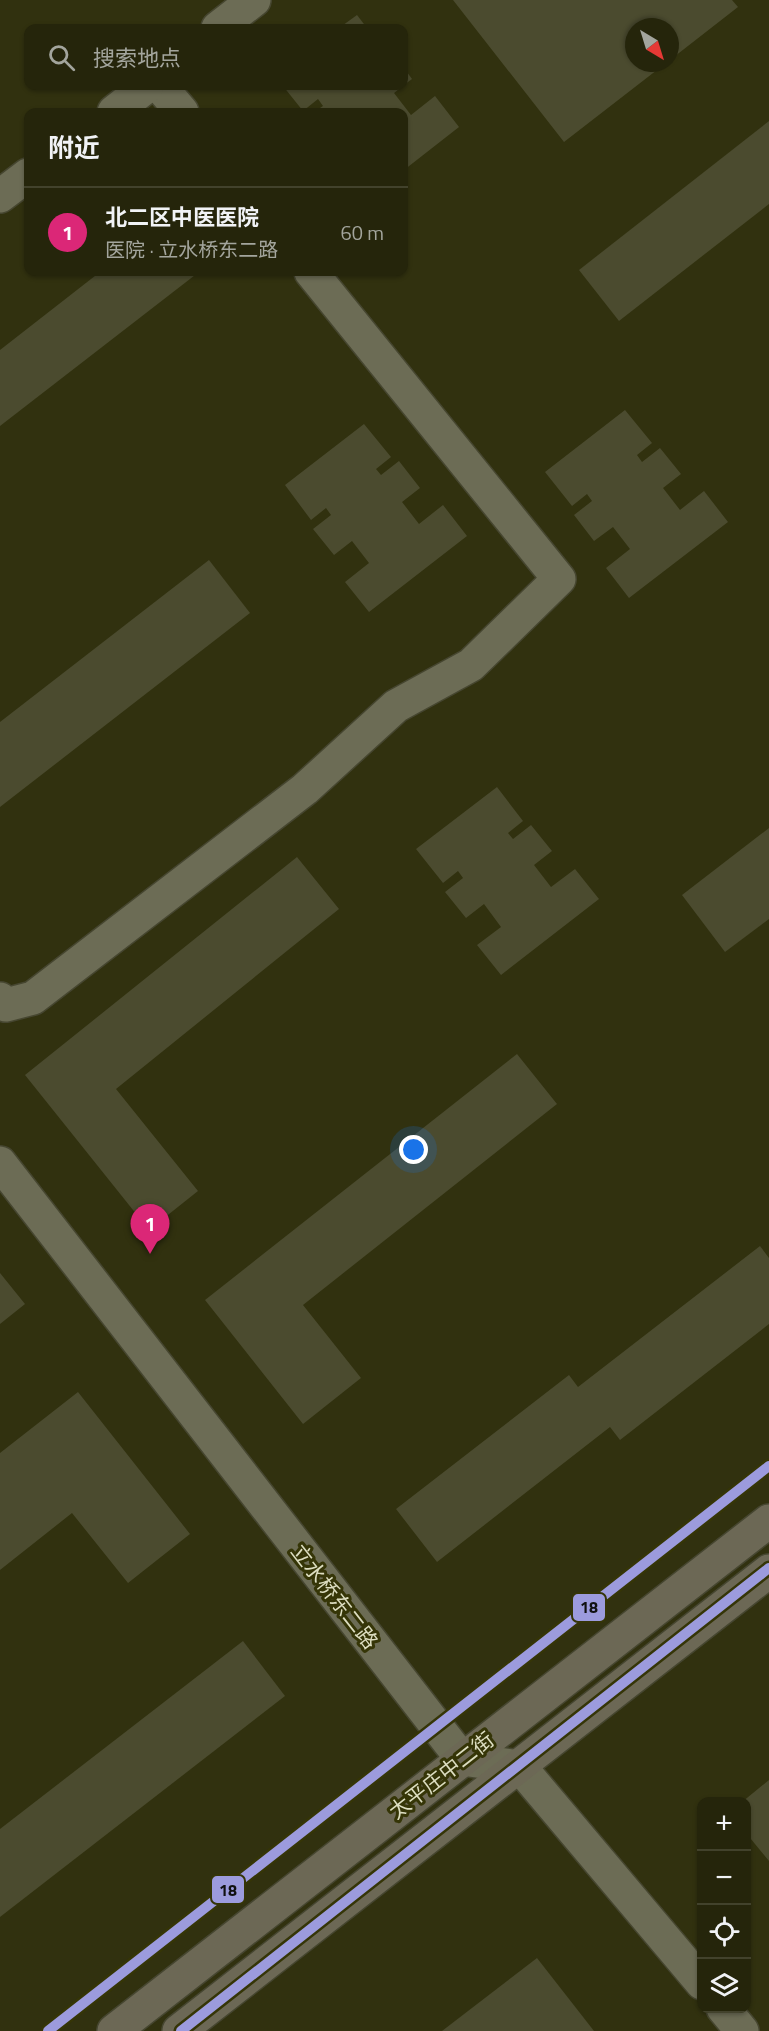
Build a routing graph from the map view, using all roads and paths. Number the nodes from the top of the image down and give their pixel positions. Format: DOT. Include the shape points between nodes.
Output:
graph roads {
  1 [pos="254,0"];
  2 [pos="223,24"];
  3 [pos="142,90"];
  4 [pos="163,90"];
  5 [pos="119,108"];
  6 [pos="179,108"];
  7 [pos="24,178"];
  8 [pos="0,196"];
  9 [pos="314,276"];
  10 [pos="0,999"];
  11 [pos="0,1164"];
  12 [pos="769,1521"];
  13 [pos="769,1571"];
  14 [pos="462,1759"];
  15 [pos="520,1767"];
  16 [pos="697,1977"];
  17 [pos="727,2013"];
  18 [pos="114,2031"];
  19 [pos="178,2031"];
  20 [pos="742,2031"];
  1 -- 2 [label="street"];
  3 -- 5 [label="street"];
  4 -- 6 [label="street"];
  7 -- 8 [label="street"];
  9 -- 10 [label="street" via="559,579 471,665 396,706 305,789 33,998 6,1005"];
  11 -- 14 [label="street, 立水桥东二路"];
  12 -- 14 [label="main road, 太平庄中二街"];
  13 -- 15 [label="main road, 太平庄中二街"];
  14 -- 15 [label="street"];
  14 -- 18 [label="main road, 太平庄中二街"];
  15 -- 16 [label="street"];
  15 -- 19 [label="main road, 太平庄中二街"];
  17 -- 20 [label="street"];
}
